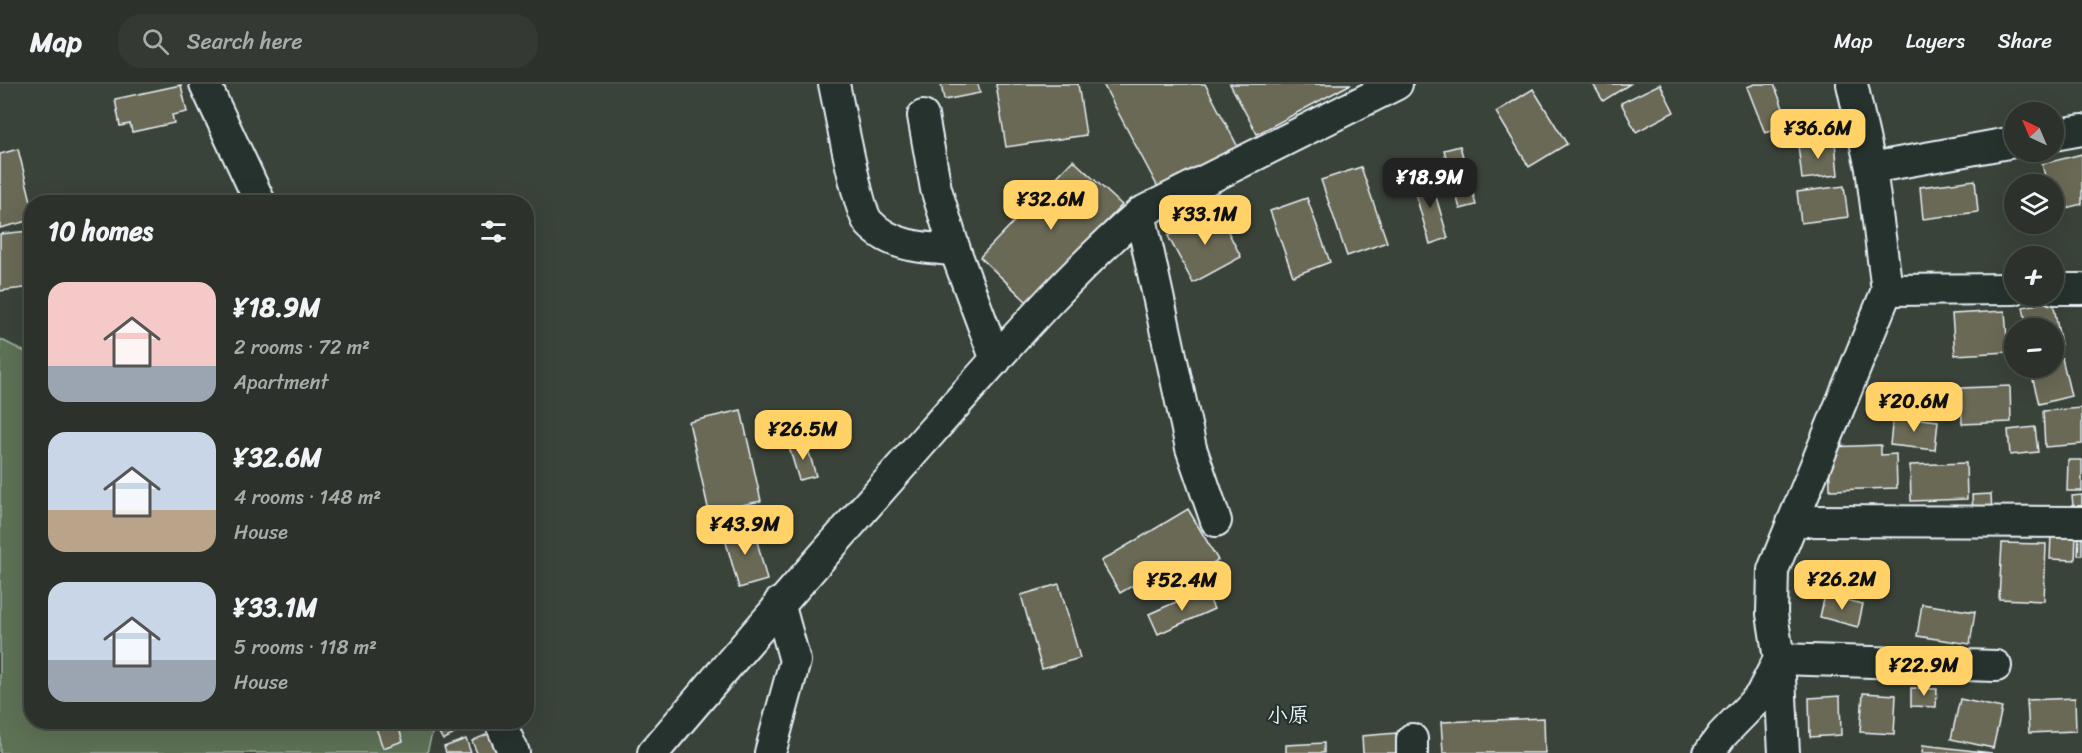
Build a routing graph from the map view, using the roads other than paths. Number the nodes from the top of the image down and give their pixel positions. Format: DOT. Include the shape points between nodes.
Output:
graph roads {
  1 [pos="205,84"];
  2 [pos="834,84"];
  3 [pos="1396,84"];
  4 [pos="1852,84"];
  5 [pos="923,116"];
  6 [pos="2082,130"];
  7 [pos="2064,133"];
  8 [pos="2004,144"];
  9 [pos="1871,168"];
  10 [pos="257,195"];
  11 [pos="1140,213"];
  12 [pos="955,250"];
  13 [pos="2004,289"];
  14 [pos="2064,289"];
  15 [pos="2082,289"];
  16 [pos="1887,290"];
  17 [pos="996,360"];
  18 [pos="1216,521"];
  19 [pos="1793,521"];
  20 [pos="2082,522"];
  21 [pos="780,603"];
  22 [pos="1779,659"];
  23 [pos="1996,666"];
  24 [pos="503,729"];
  25 [pos="514,753"];
  26 [pos="653,753"];
  27 [pos="770,753"];
  28 [pos="1709,753"];
  29 [pos="1784,753"];
  1 -- 10 [label="street"];
  2 -- 12 [label="street" via="867,222 889,238 914,248"];
  3 -- 11 [label="street"];
  4 -- 9 [label="street"];
  5 -- 12 [label="street" via="936,189"];
  6 -- 7 [label="street"];
  8 -- 9 [label="street"];
  9 -- 16 [label="street"];
  11 -- 17 [label="street" via="1109,240"];
  11 -- 18 [label="street" via="1191,448"];
  12 -- 17 [label="street"];
  13 -- 16 [label="street"];
  14 -- 15 [label="street"];
  16 -- 19 [label="street"];
  17 -- 21 [label="street"];
  19 -- 20 [label="street"];
  19 -- 22 [label="street" via="1773,570 1772,614"];
  21 -- 26 [label="street"];
  21 -- 27 [label="street" via="795,661"];
  22 -- 23 [label="street"];
  22 -- 28 [label="street" via="1760,696"];
  22 -- 29 [label="street"];
  24 -- 25 [label="street"];
}
